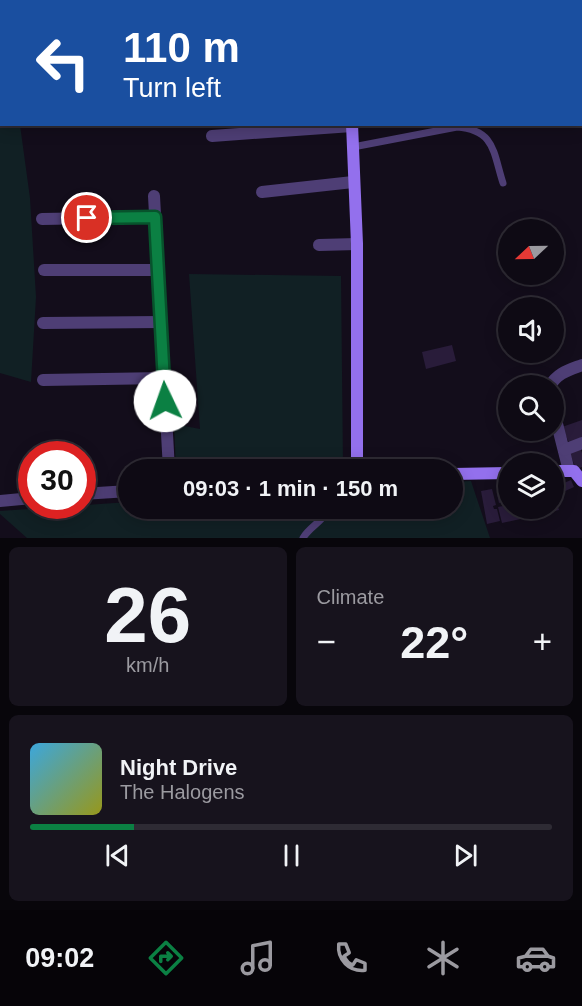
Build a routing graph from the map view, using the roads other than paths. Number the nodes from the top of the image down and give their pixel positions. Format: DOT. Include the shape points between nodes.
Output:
graph roads {
  1 [pos="339,126"];
  2 [pos="352,126"];
  3 [pos="212,136"];
  4 [pos="353,147"];
  5 [pos="353,182"];
  6 [pos="503,183"];
  7 [pos="262,192"];
  8 [pos="154,196"];
  9 [pos="155,217"];
  10 [pos="42,219"];
  11 [pos="357,244"];
  12 [pos="318,245"];
  13 [pos="44,270"];
  14 [pos="158,270"];
  15 [pos="161,322"];
  16 [pos="43,323"];
  17 [pos="582,365"];
  18 [pos="559,375"];
  19 [pos="164,378"];
  20 [pos="43,380"];
  21 [pos="562,441"];
  22 [pos="582,443"];
  23 [pos="564,450"];
  24 [pos="168,459"];
  25 [pos="357,459"];
  26 [pos="564,471"];
  27 [pos="569,471"];
  28 [pos="498,472"];
  29 [pos="463,474"];
  30 [pos="582,481"];
  31 [pos="118,492"];
  32 [pos="96,493"];
  33 [pos="18,499"];
  34 [pos="0,501"];
  35 [pos="322,519"];
  36 [pos="303,538"];
  1 -- 3 [label="street"];
  2 -- 4 [label="street"];
  4 -- 5 [label="street"];
  4 -- 6 [label="lane" via="457,128 472,129 489,142"];
  5 -- 7 [label="street"];
  5 -- 11 [label="street"];
  8 -- 9 [label="street"];
  9 -- 10 [label="street"];
  9 -- 14 [label="street"];
  11 -- 12 [label="street"];
  11 -- 25 [label="street"];
  13 -- 14 [label="street"];
  14 -- 15 [label="street"];
  15 -- 16 [label="street"];
  15 -- 19 [label="street"];
  17 -- 18 [label="street"];
  19 -- 20 [label="street"];
  19 -- 24 [label="street"];
  21 -- 23 [label="street"];
  22 -- 23 [label="street"];
  23 -- 27 [label="street"];
  26 -- 27 [label="street"];
  27 -- 30 [label="street" via="574,471"];
  28 -- 29 [label="street"];
  31 -- 32 [label="street"];
  33 -- 34 [label="street"];
  35 -- 36 [label="lane"];
}
